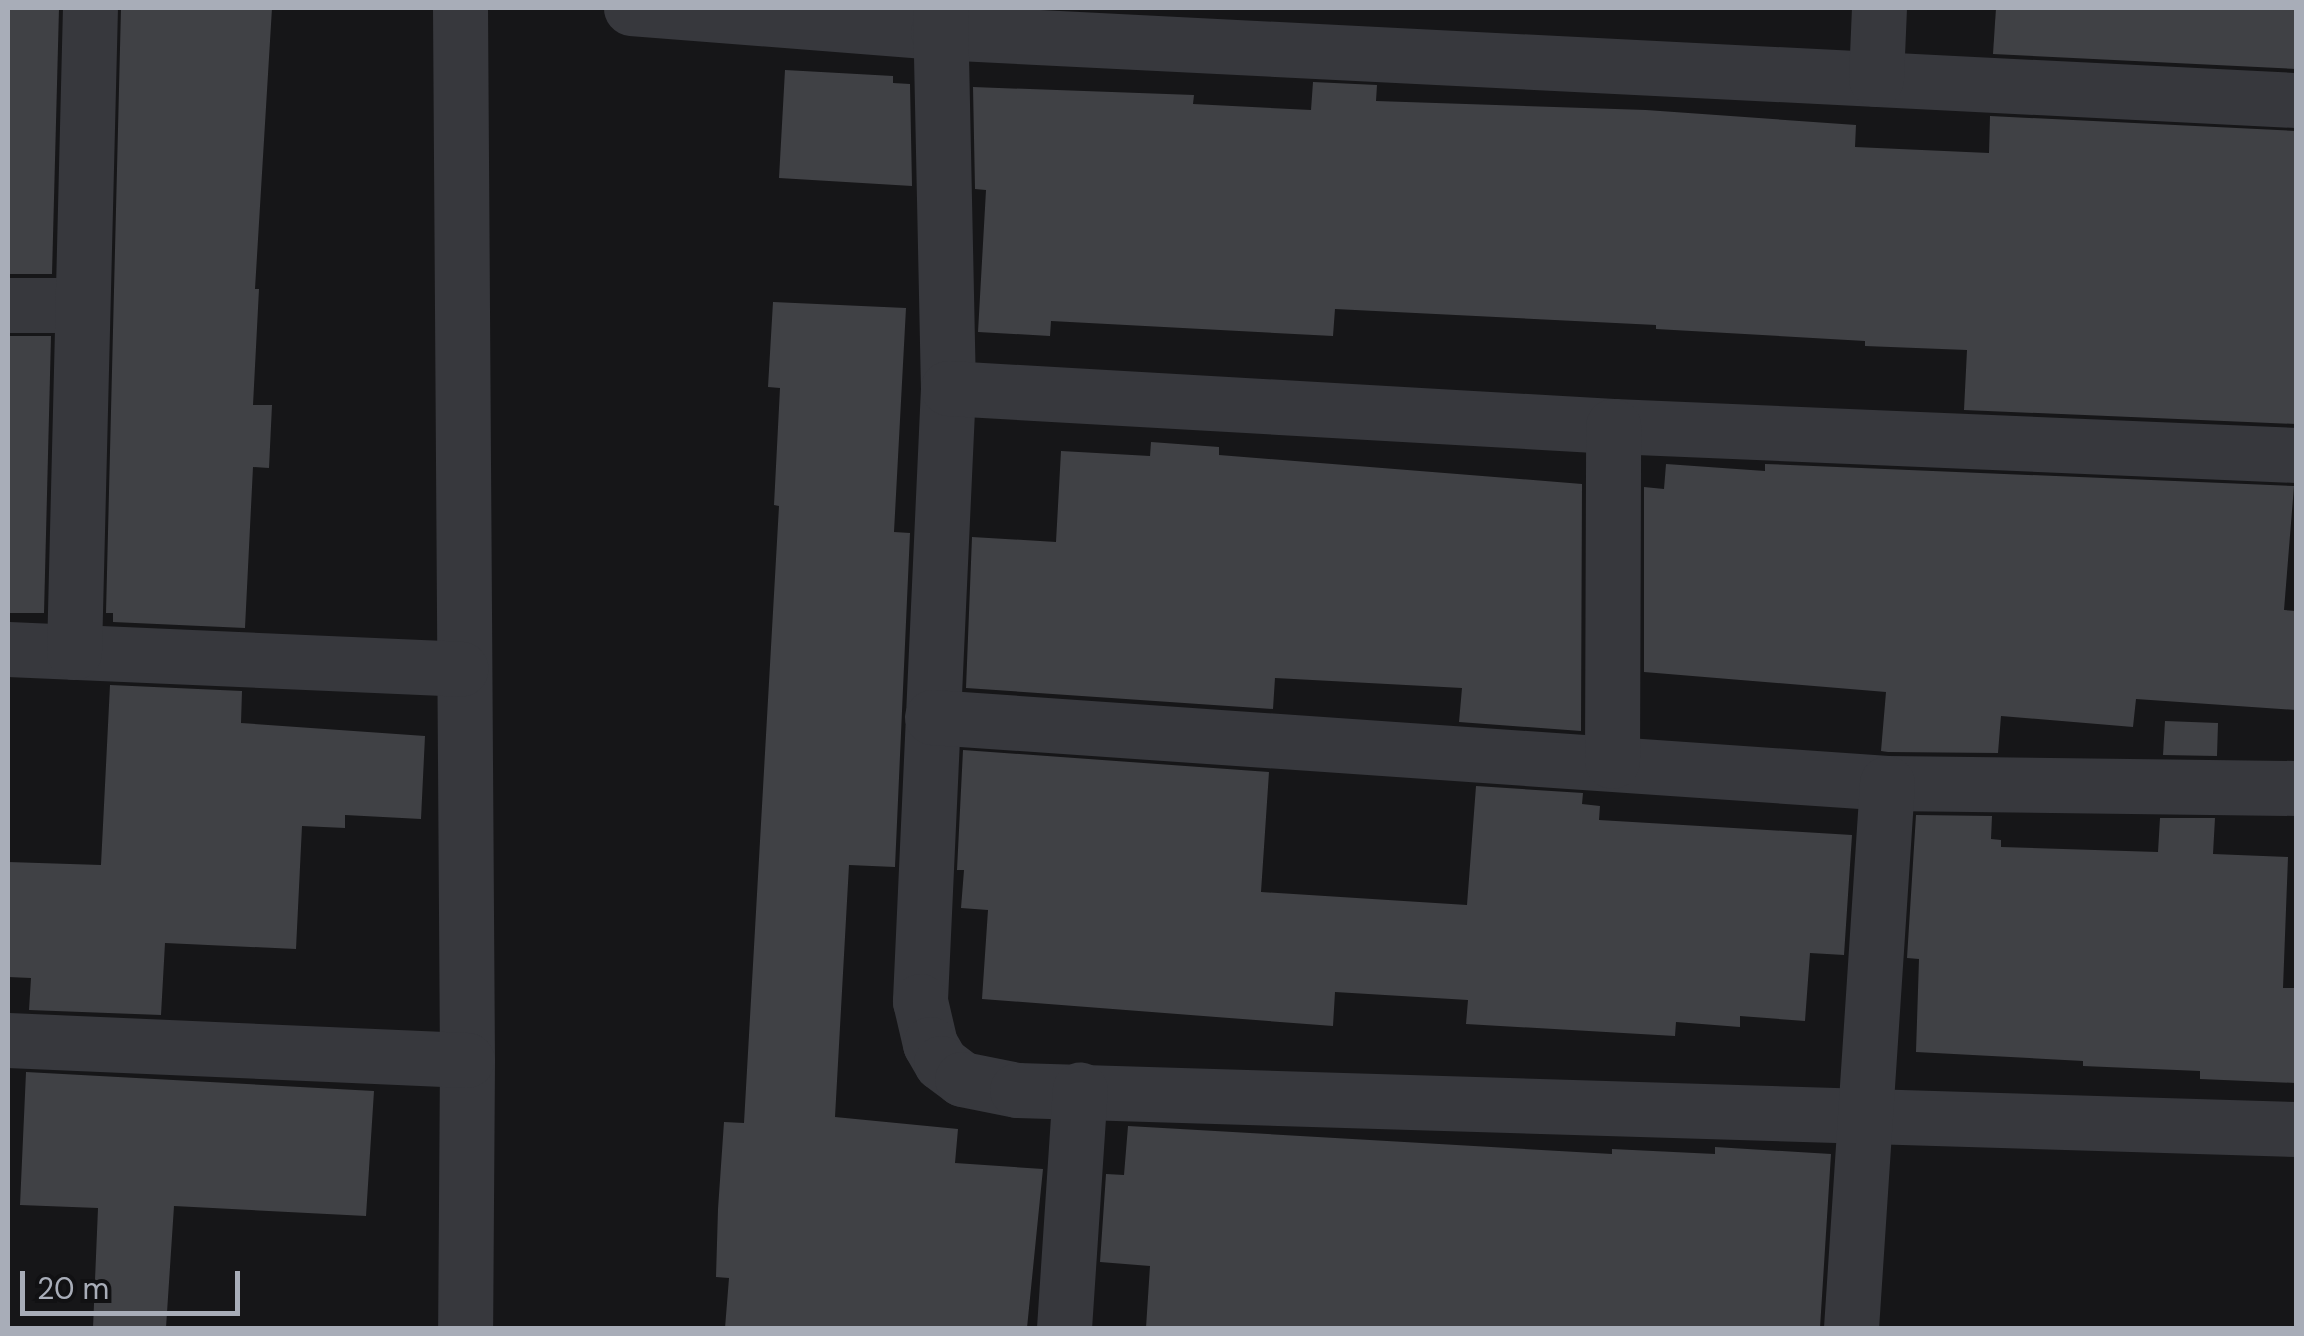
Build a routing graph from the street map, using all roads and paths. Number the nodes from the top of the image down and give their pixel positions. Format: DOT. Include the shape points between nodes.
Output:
graph roads {
  1 [pos="90,8"];
  2 [pos="460,8"];
  3 [pos="632,8"];
  4 [pos="1879,8"];
  5 [pos="939,20"];
  6 [pos="1876,80"];
  7 [pos="2296,100"];
  8 [pos="8,305"];
  9 [pos="80,305"];
  10 [pos="948,388"];
  11 [pos="1613,426"];
  12 [pos="2296,455"];
  13 [pos="8,649"];
  14 [pos="74,652"];
  15 [pos="461,669"];
  16 [pos="932,717"];
  17 [pos="1612,760"];
  18 [pos="1887,782"];
  19 [pos="2296,788"];
  20 [pos="8,1040"];
  21 [pos="467,1060"];
  22 [pos="1080,1090"];
  23 [pos="1865,1116"];
  24 [pos="2296,1129"];
  25 [pos="464,1328"];
  26 [pos="1064,1328"];
  27 [pos="1851,1328"];
  1 -- 9 [label="street"];
  2 -- 15 [label="street"];
  3 -- 5 [label="street"];
  4 -- 6 [label="street"];
  5 -- 6 [label="street"];
  5 -- 10 [label="street"];
  6 -- 7 [label="street"];
  8 -- 9 [label="street"];
  9 -- 14 [label="street"];
  10 -- 11 [label="street"];
  10 -- 16 [label="street"];
  11 -- 12 [label="street"];
  11 -- 17 [label="street"];
  13 -- 14 [label="street"];
  14 -- 15 [label="street"];
  15 -- 21 [label="street"];
  16 -- 17 [label="street"];
  16 -- 22 [label="street" via="920,1001 930,1044 940,1064 962,1079 1017,1090"];
  17 -- 18 [label="street"];
  18 -- 19 [label="street"];
  18 -- 23 [label="street"];
  20 -- 21 [label="street"];
  21 -- 25 [label="street"];
  22 -- 23 [label="street"];
  22 -- 26 [label="street"];
  23 -- 24 [label="street"];
  23 -- 27 [label="street"];
}
